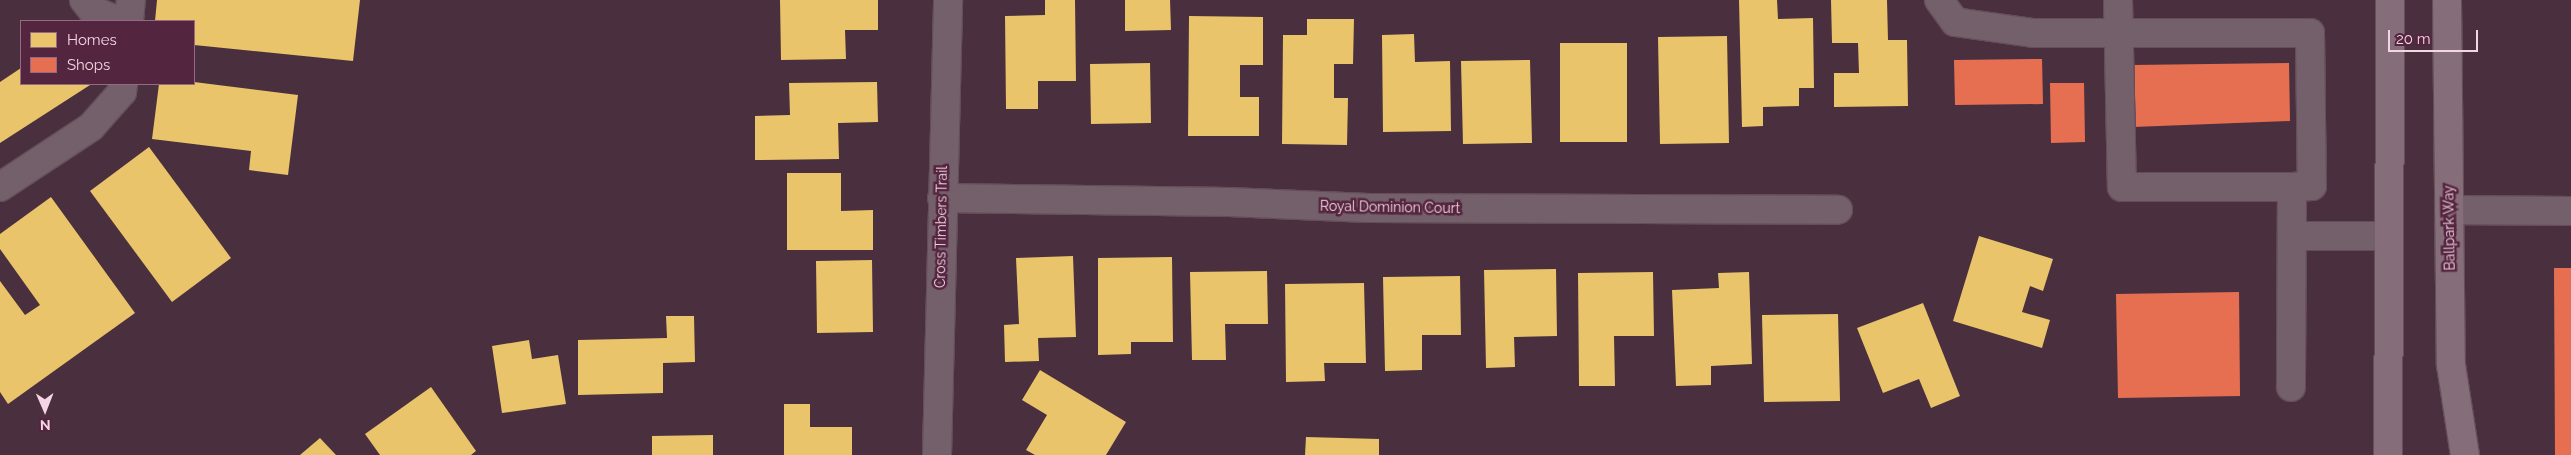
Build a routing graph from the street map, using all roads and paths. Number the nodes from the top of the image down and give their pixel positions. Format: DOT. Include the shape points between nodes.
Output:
graph roads {
  1 [pos="84,0"];
  2 [pos="131,0"];
  3 [pos="948,0"];
  4 [pos="1939,0"];
  5 [pos="2118,0"];
  6 [pos="2390,0"];
  7 [pos="2447,0"];
  8 [pos="116,20"];
  9 [pos="129,20"];
  10 [pos="2119,35"];
  11 [pos="123,85"];
  12 [pos="0,187"];
  13 [pos="2292,187"];
  14 [pos="942,198"];
  15 [pos="1838,210"];
  16 [pos="2449,210"];
  17 [pos="2571,212"];
  18 [pos="2292,236"];
  19 [pos="2389,236"];
  20 [pos="2291,387"];
  21 [pos="937,455"];
  22 [pos="2388,455"];
  23 [pos="2465,455"];
  1 -- 8 [label="street" via="92,10"];
  2 -- 9 [label="street"];
  3 -- 14 [label="street, Cross Timbers Trail"];
  4 -- 10 [label="street" via="1955,22 2033,33"];
  5 -- 10 [label="street"];
  6 -- 19 [label="main road"];
  7 -- 16 [label="main road, Ballpark Way"];
  10 -- 13 [label="street" via="2122,186"];
  10 -- 13 [label="street" via="2310,33 2312,186"];
  11 -- 12 [label="street" via="122,92 91,127"];
  13 -- 18 [label="street"];
  14 -- 15 [label="street, Royal Dominion Court" via="1229,202 1368,208"];
  14 -- 21 [label="street, Cross Timbers Trail"];
  16 -- 17 [label="street"];
  16 -- 23 [label="main road, Ballpark Way" via="2451,365"];
  18 -- 19 [label="street"];
  18 -- 20 [label="street"];
  19 -- 22 [label="main road"];
}
